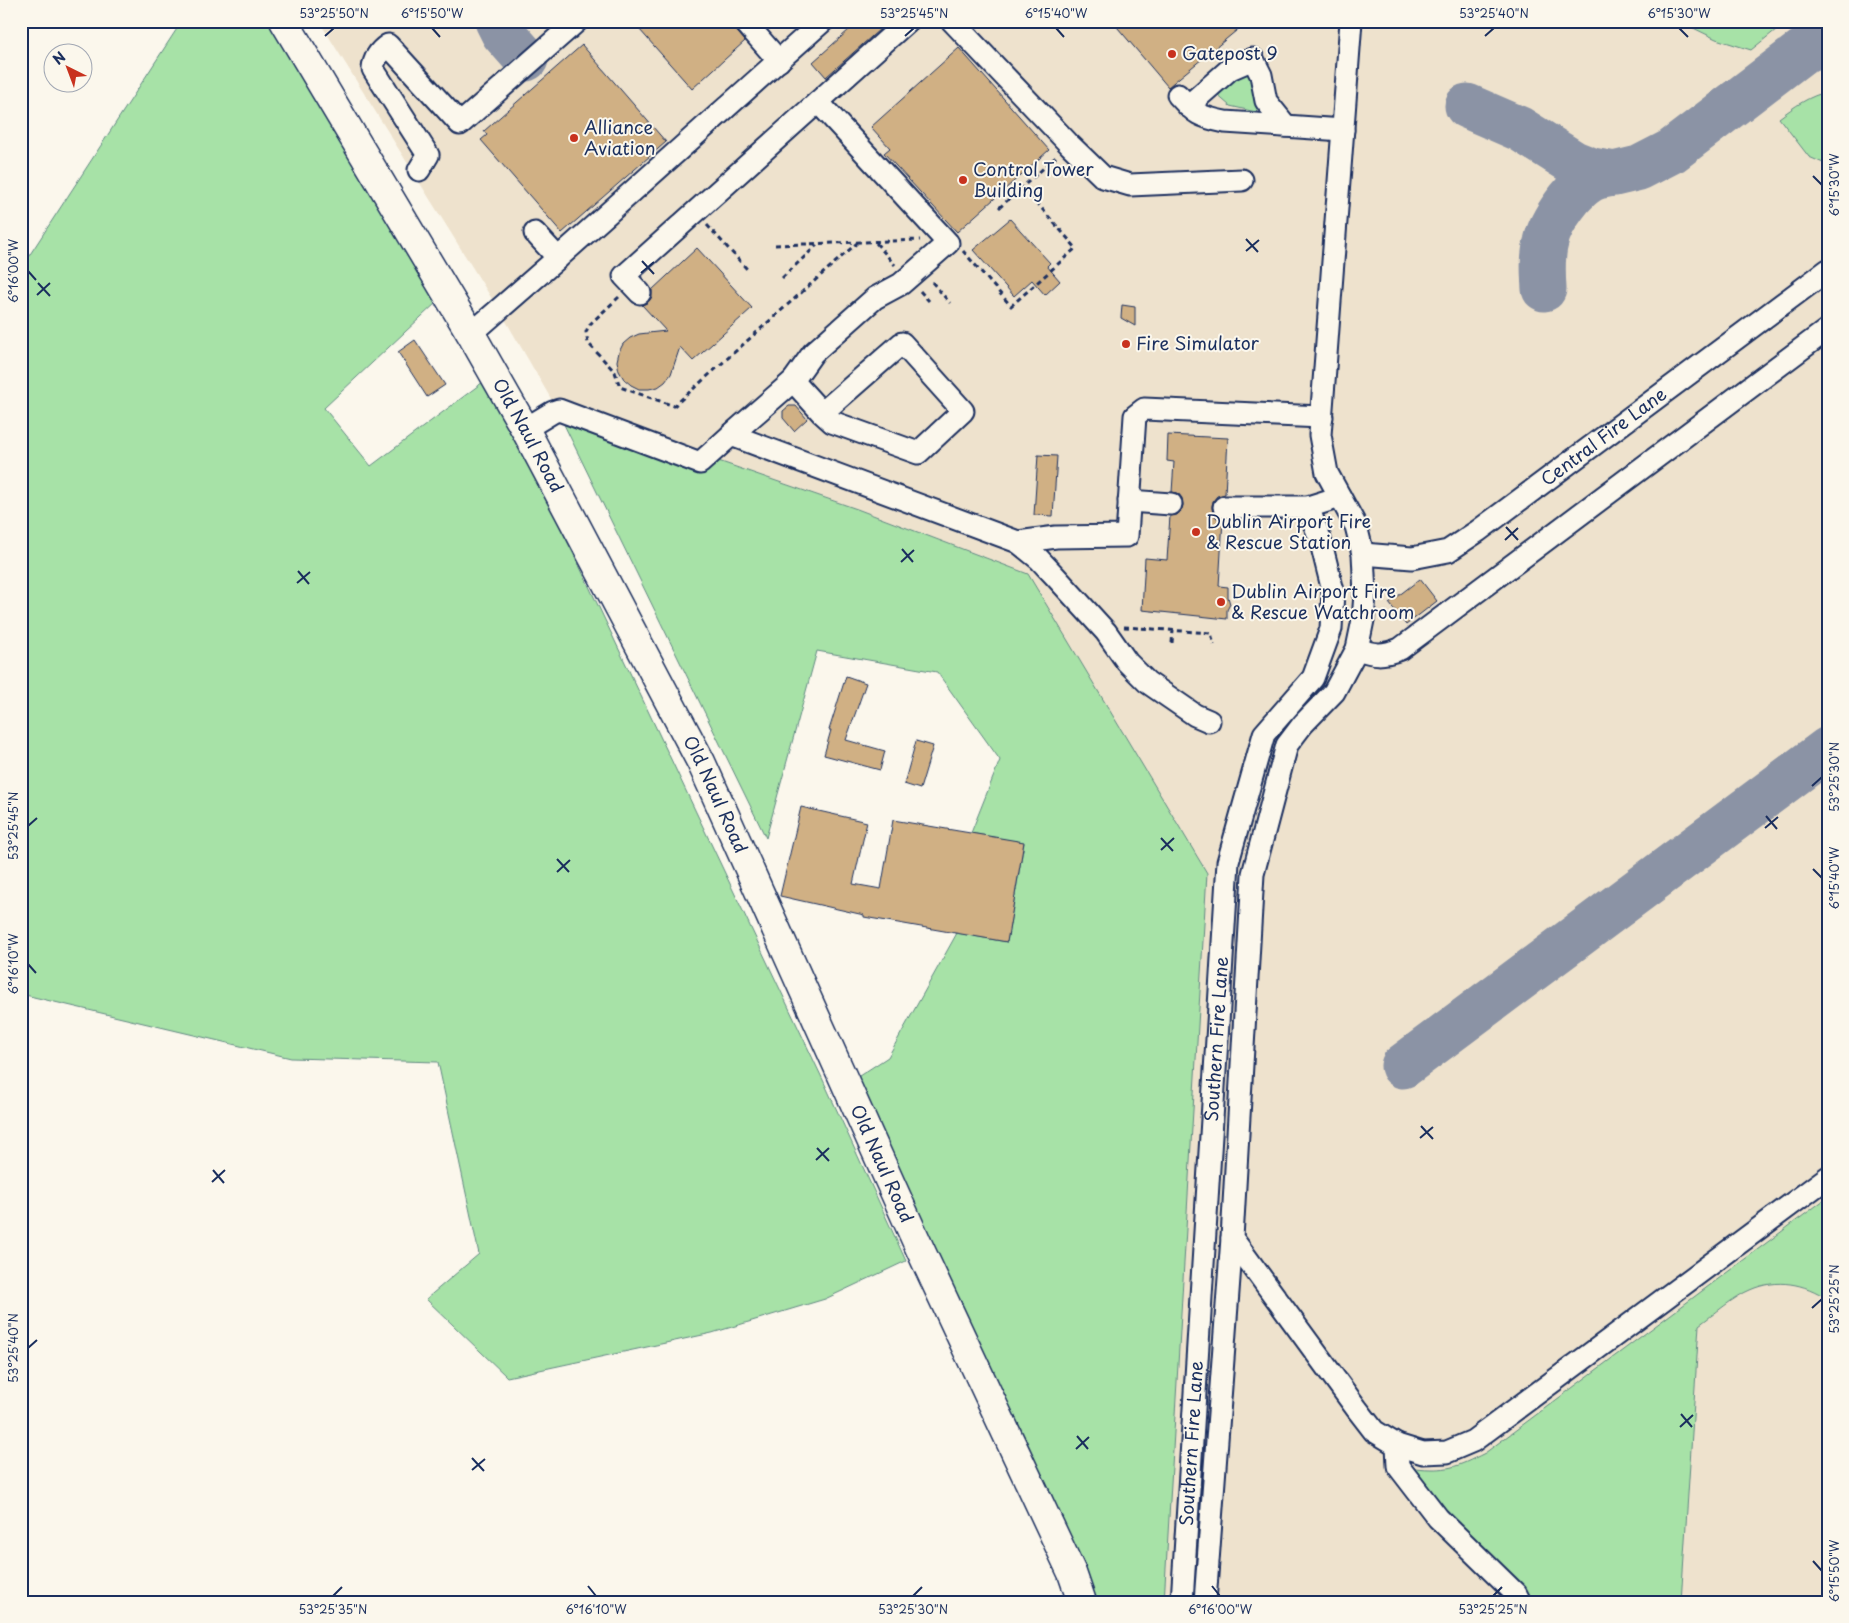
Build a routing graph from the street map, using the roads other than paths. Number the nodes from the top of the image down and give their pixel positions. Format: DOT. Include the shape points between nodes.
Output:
graph roads {
  1 [pos="284,21"];
  2 [pos="577,21"];
  3 [pos="744,21"];
  4 [pos="823,21"];
  5 [pos="908,21"];
  6 [pos="952,21"];
  7 [pos="1351,21"];
  8 [pos="779,61"];
  9 [pos="818,102"];
  10 [pos="1286,126"];
  11 [pos="1343,130"];
  12 [pos="419,170"];
  13 [pos="1242,180"];
  14 [pos="535,233"];
  15 [pos="558,258"];
  16 [pos="1828,270"];
  17 [pos="636,289"];
  18 [pos="1828,329"];
  19 [pos="471,334"];
  20 [pos="793,381"];
  21 [pos="822,414"];
  22 [pos="1322,417"];
  23 [pos="525,429"];
  24 [pos="731,435"];
  25 [pos="1340,497"];
  26 [pos="1130,501"];
  27 [pos="1171,504"];
  28 [pos="1224,507"];
  29 [pos="1308,507"];
  30 [pos="1018,542"];
  31 [pos="1363,554"];
  32 [pos="1357,649"];
  33 [pos="1208,721"];
  34 [pos="1828,1177"];
  35 [pos="1232,1238"];
  36 [pos="1397,1445"];
  37 [pos="1082,1602"];
  38 [pos="1182,1602"];
  39 [pos="1205,1602"];
  40 [pos="1520,1602"];
  1 -- 19 [label="main road, Old Naul Road" via="394,189"];
  2 -- 12 [label="lane" via="460,124 388,44 383,48 374,60 373,69 428,155"];
  3 -- 8 [label="lane"];
  4 -- 8 [label="lane"];
  5 -- 9 [label="lane"];
  6 -- 13 [label="lane" via="1103,177 1130,185"];
  7 -- 11 [label="lane"];
  8 -- 15 [label="lane"];
  9 -- 17 [label="lane" via="624,276"];
  9 -- 20 [label="lane" via="948,243 901,284 875,298 814,353"];
  10 -- 10 [label="lane" via="1207,118 1198,115 1183,100 1230,69 1253,59 1262,75 1266,101"];
  10 -- 11 [label="lane"];
  11 -- 22 [label="lane"];
  14 -- 15 [label="lane"];
  15 -- 19 [label="lane"];
  16 -- 31 [label="lane, Central Fire Lane" via="1448,551 1412,558"];
  18 -- 32 [label="lane" via="1400,650 1375,655"];
  19 -- 23 [label="main road, Old Naul Road"];
  20 -- 21 [label="lane"];
  20 -- 24 [label="lane"];
  21 -- 21 [label="lane" via="902,343 964,411 918,452 832,422"];
  22 -- 25 [label="lane" via="1320,435 1327,472"];
  22 -- 26 [label="lane" via="1144,409 1135,416"];
  23 -- 24 [label="lane" via="559,410 700,463"];
  23 -- 37 [label="main road, Old Naul Road" via="701,762 916,1240 1072,1573"];
  24 -- 30 [label="lane"];
  25 -- 29 [label="lane"];
  25 -- 31 [label="lane" via="1356,526"];
  26 -- 27 [label="lane"];
  26 -- 30 [label="lane" via="1127,536 1056,537"];
  28 -- 29 [label="lane"];
  29 -- 38 [label="lane, Southern Fire Lane" via="1333,591 1330,630 1313,678 1264,734 1228,862"];
  30 -- 33 [label="lane" via="1039,559 1147,682"];
  31 -- 32 [label="lane" via="1364,620"];
  32 -- 35 [label="lane" via="1334,692 1287,746 1253,874"];
  34 -- 36 [label="lane" via="1473,1441 1447,1452 1423,1453"];
  35 -- 36 [label="lane" via="1374,1431"];
  35 -- 39 [label="lane"];
  36 -- 40 [label="lane" via="1398,1466 1432,1510 1516,1594"];
}
